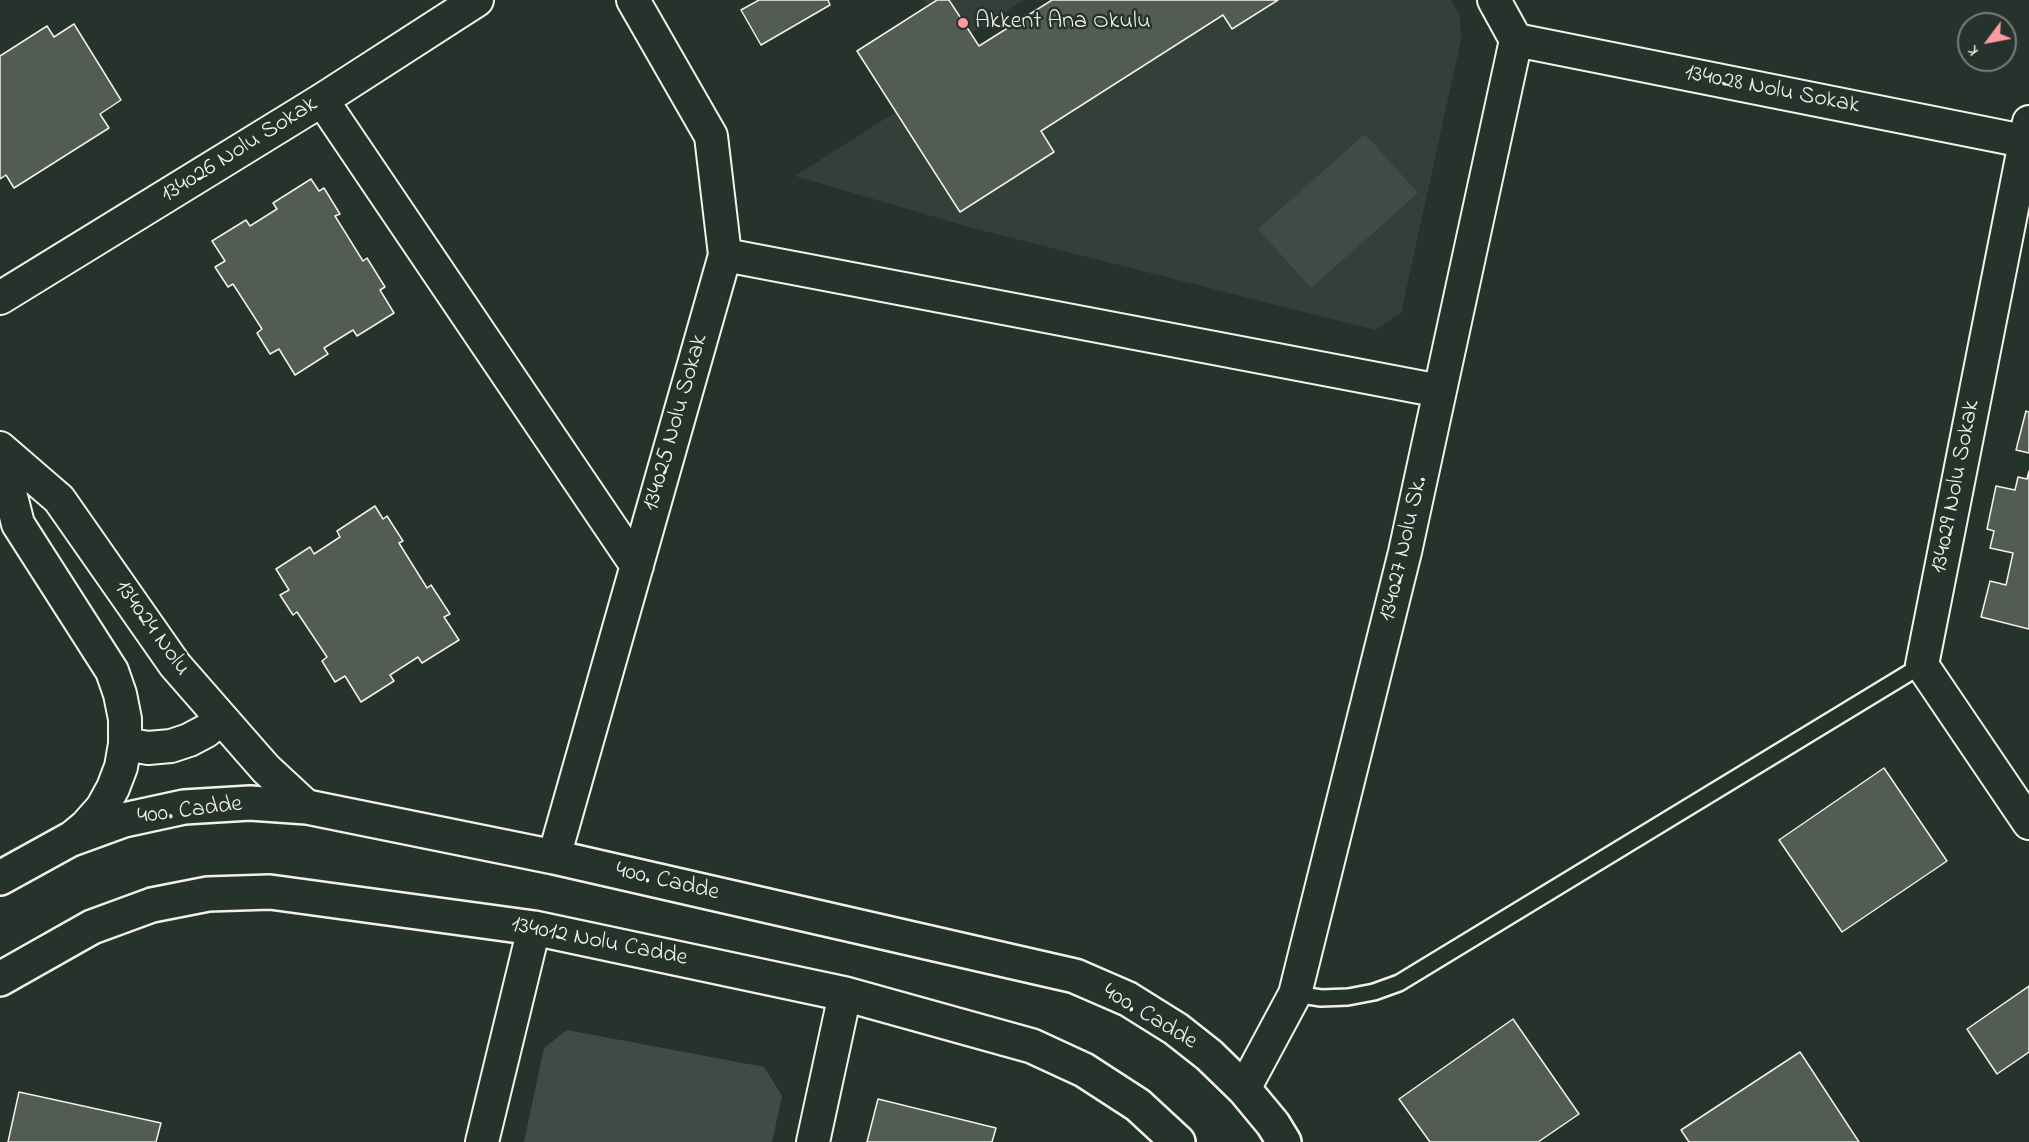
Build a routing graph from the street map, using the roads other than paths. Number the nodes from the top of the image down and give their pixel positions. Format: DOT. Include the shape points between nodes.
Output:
graph roads {
  1 [pos="477,0"];
  2 [pos="633,0"];
  3 [pos="1494,0"];
  4 [pos="1516,40"];
  5 [pos="322,100"];
  6 [pos="2028,135"];
  7 [pos="725,255"];
  8 [pos="0,298"];
  9 [pos="1440,392"];
  10 [pos="0,448"];
  11 [pos="0,453"];
  12 [pos="637,566"];
  13 [pos="1922,665"];
  14 [pos="221,719"];
  15 [pos="125,744"];
  16 [pos="307,807"];
  17 [pos="2029,823"];
  18 [pos="69,840"];
  19 [pos="554,858"];
  20 [pos="0,878"];
  21 [pos="534,928"];
  22 [pos="0,979"];
  23 [pos="845,994"];
  24 [pos="1295,994"];
  25 [pos="1244,1089"];
  26 [pos="482,1142"];
  27 [pos="813,1142"];
  28 [pos="1178,1142"];
  29 [pos="1284,1142"];
  1 -- 5 [label="street, 134026 Nolu Sokak"];
  2 -- 7 [label="street, 134025 Nolu Sokak" via="711,136"];
  3 -- 4 [label="street"];
  4 -- 6 [label="street, 134028 Nolu Sokak"];
  4 -- 9 [label="street, 134027 Nolu Sk."];
  5 -- 8 [label="street, 134026 Nolu Sokak"];
  5 -- 12 [label="street"];
  6 -- 13 [label="street, 134029 Nolu Sokak"];
  7 -- 9 [label="street"];
  7 -- 12 [label="street, 134025 Nolu Sokak"];
  9 -- 24 [label="street, 134027 Nolu Sk." via="1405,552"];
  10 -- 14 [label="street, 134024 Nolu" via="59,499 174,665"];
  11 -- 15 [label="street" via="18,524 112,671 125,719"];
  12 -- 19 [label="street, 134025 Nolu Sokak"];
  13 -- 17 [label="street"];
  13 -- 24 [label="lane" via="1399,982 1348,997"];
  14 -- 15 [label="street" via="206,731 171,746"];
  14 -- 16 [label="street, 134024 Nolu"];
  15 -- 18 [label="street" via="121,767 102,808"];
  16 -- 18 [label="main road, 400. Cadde" via="250,803 184,807 124,820"];
  16 -- 19 [label="main road, 400. Cadde"];
  18 -- 20 [label="main road, 400. Cadde"];
  19 -- 25 [label="main road, 400. Cadde" via="1075,976 1128,999 1176,1029"];
  21 -- 22 [label="main road, 134012 Nolu Cadde" via="270,892 208,894 152,905 92,927"];
  21 -- 23 [label="main road, 134012 Nolu Cadde"];
  21 -- 26 [label="street"];
  23 -- 27 [label="street"];
  23 -- 28 [label="main road, 134012 Nolu Cadde" via="1032,1046 1084,1070 1138,1106"];
  24 -- 25 [label="street, 134027 Nolu Sk."];
  25 -- 29 [label="main road, 400. Cadde"];
}
